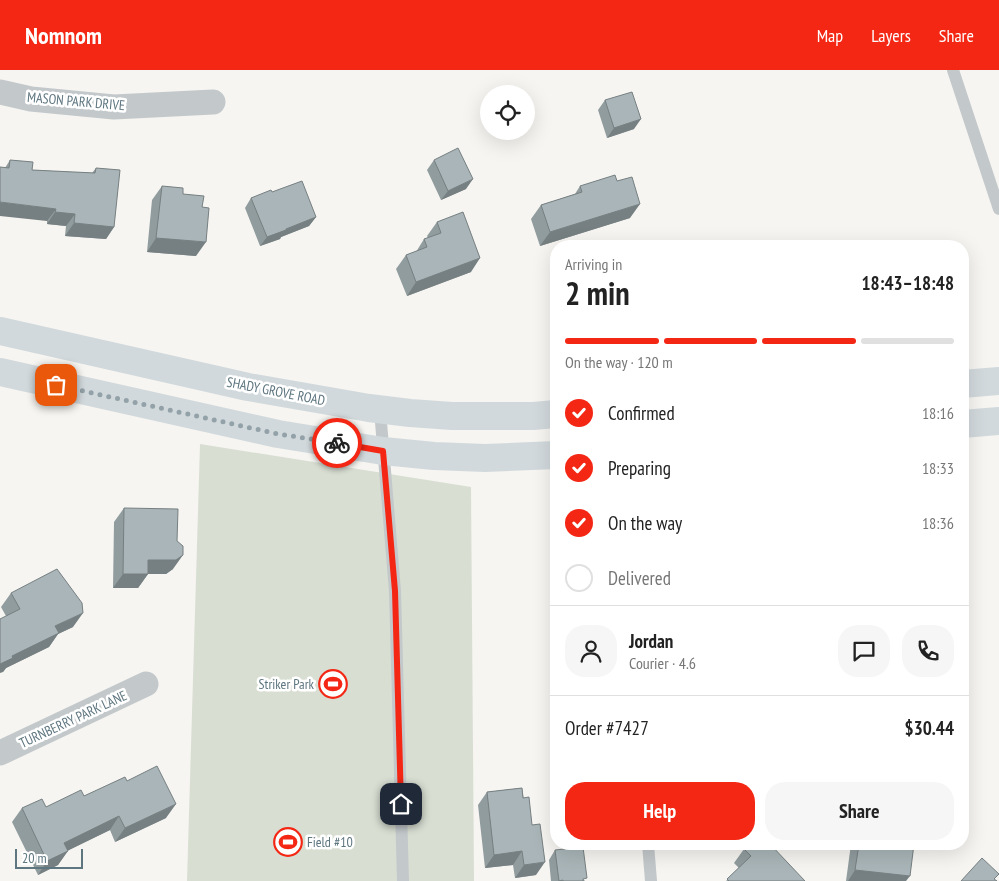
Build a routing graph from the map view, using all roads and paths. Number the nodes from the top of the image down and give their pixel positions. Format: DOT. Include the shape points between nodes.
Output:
graph roads {
  1 [pos="953,70"];
  2 [pos="0,92"];
  3 [pos="213,102"];
  4 [pos="999,209"];
  5 [pos="0,331"];
  6 [pos="0,372"];
  7 [pos="999,381"];
  8 [pos="969,383"];
  9 [pos="380,410"];
  10 [pos="550,415"];
  11 [pos="999,422"];
  12 [pos="969,424"];
  13 [pos="383,451"];
  14 [pos="550,455"];
  15 [pos="146,684"];
  16 [pos="0,753"];
  17 [pos="648,850"];
  18 [pos="404,881"];
  19 [pos="651,881"];
  1 -- 4 [label="lane"];
  2 -- 3 [label="street, MASON PARK DRIVE" via="31,99 114,106"];
  5 -- 9 [label="main road, SHADY GROVE ROAD" via="248,387"];
  6 -- 13 [label="main road" via="278,434"];
  7 -- 8 [label="main road"];
  9 -- 10 [label="main road, SHADY GROVE ROAD" via="452,416"];
  9 -- 13 [label="lane"];
  11 -- 12 [label="main road"];
  13 -- 14 [label="main road" via="443,457"];
  13 -- 18 [label="lane" via="395,591"];
  15 -- 16 [label="street, TURNBERRY PARK LANE"];
  17 -- 19 [label="lane"];
}
